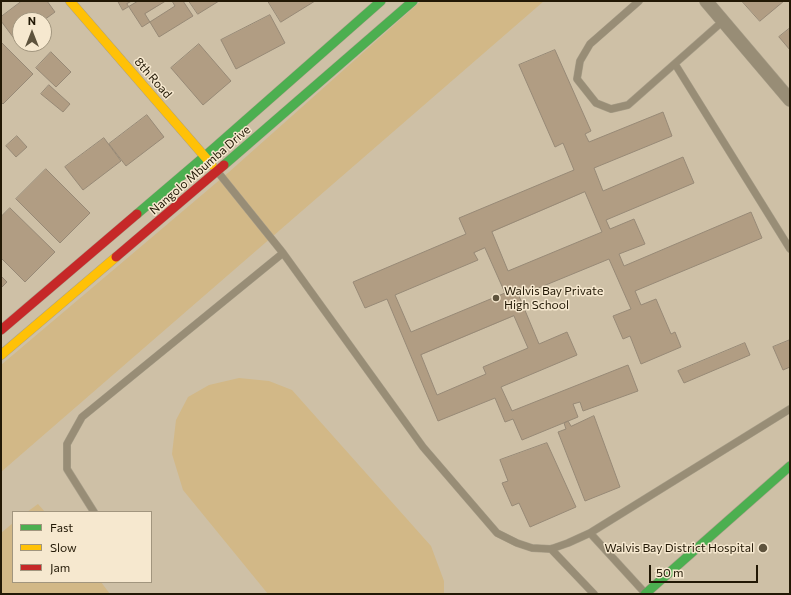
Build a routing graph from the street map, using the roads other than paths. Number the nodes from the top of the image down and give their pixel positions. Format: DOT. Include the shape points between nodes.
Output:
graph roads {
  1 [pos="70,1"];
  2 [pos="381,1"];
  3 [pos="413,1"];
  4 [pos="639,1"];
  5 [pos="706,1"];
  6 [pos="723,21"];
  7 [pos="674,64"];
  8 [pos="789,97"];
  9 [pos="205,156"];
  10 [pos="217,171"];
  11 [pos="790,249"];
  12 [pos="283,253"];
  13 [pos="1,330"];
  14 [pos="1,355"];
  15 [pos="790,409"];
  16 [pos="790,466"];
  17 [pos="93,511"];
  18 [pos="590,533"];
  19 [pos="551,549"];
  20 [pos="594,594"];
  21 [pos="645,594"];
  1 -- 9 [label="street, 8th Road"];
  2 -- 9 [label="street, Nangolo Mbumba Drive"];
  3 -- 10 [label="street, Nangolo Mbumba Drive"];
  4 -- 7 [label="lane" via="590,44 580,61 577,80 596,103 611,109 628,105"];
  5 -- 6 [label="street"];
  6 -- 7 [label="lane"];
  6 -- 8 [label="street"];
  7 -- 11 [label="lane"];
  9 -- 10 [label="street, 8th Road"];
  9 -- 13 [label="street, Nangolo Mbumba Drive"];
  10 -- 12 [label="lane"];
  10 -- 14 [label="street, Nangolo Mbumba Drive"];
  12 -- 17 [label="lane" via="82,417 67,444 67,469"];
  12 -- 19 [label="lane" via="423,447 498,533 532,548"];
  15 -- 18 [label="lane"];
  16 -- 21 [label="street"];
  18 -- 19 [label="lane"];
  18 -- 21 [label="lane"];
  19 -- 20 [label="lane"];
}
